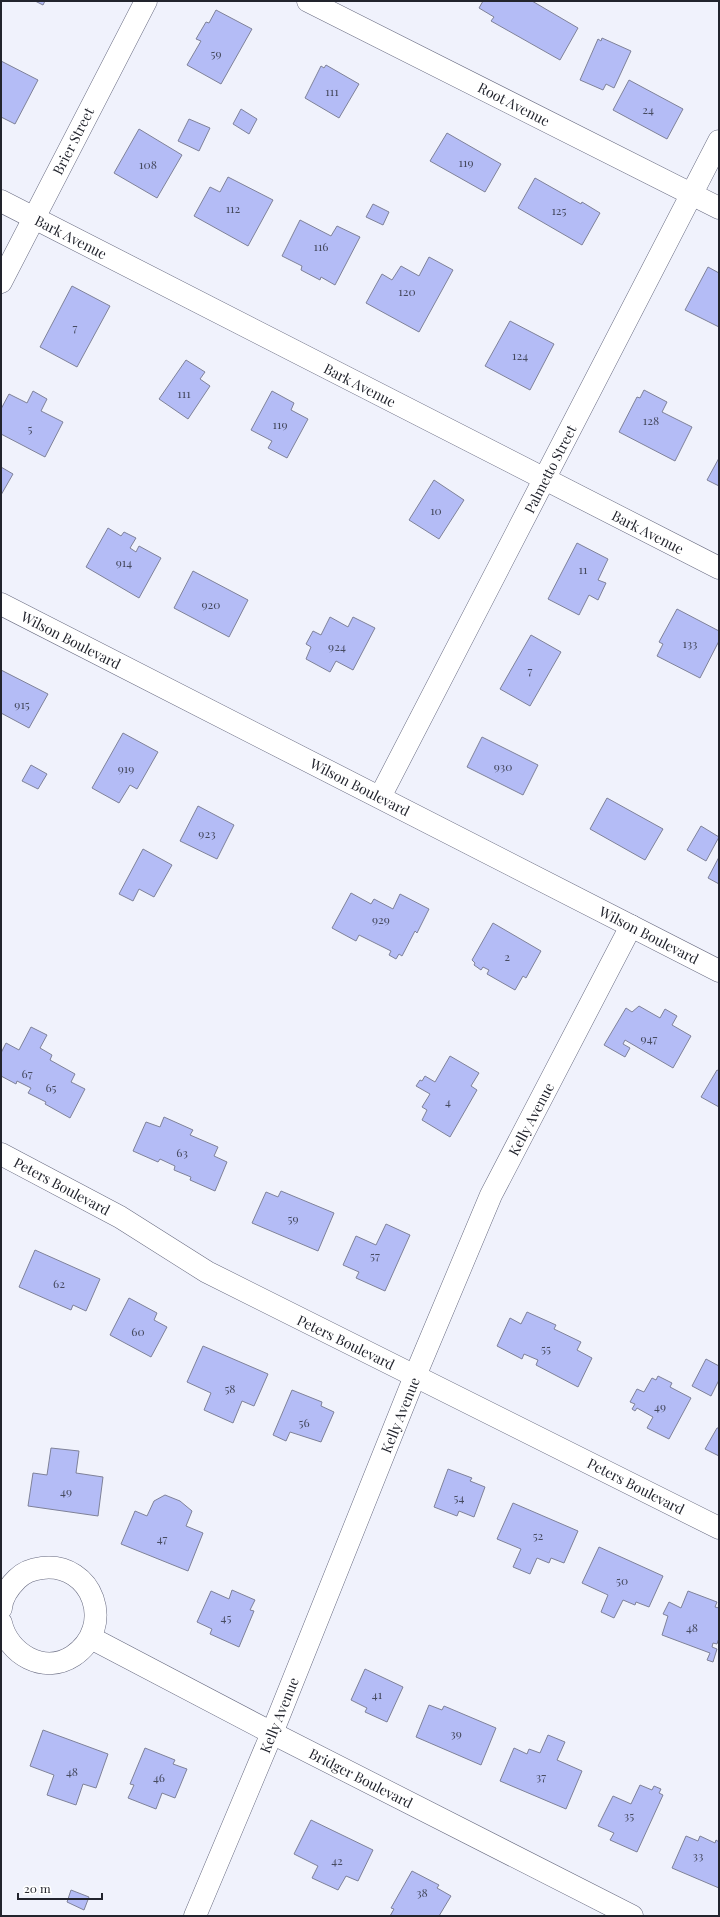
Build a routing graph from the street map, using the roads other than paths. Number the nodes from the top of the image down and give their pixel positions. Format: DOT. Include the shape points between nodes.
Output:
graph roads {
  1 [pos="146,1"];
  2 [pos="308,1"];
  3 [pos="719,141"];
  4 [pos="692,194"];
  5 [pos="1,201"];
  6 [pos="719,208"];
  7 [pos="34,218"];
  8 [pos="1,282"];
  9 [pos="545,480"];
  10 [pos="719,568"];
  11 [pos="1,604"];
  12 [pos="380,797"];
  13 [pos="631,926"];
  14 [pos="719,971"];
  15 [pos="1,1154"];
  16 [pos="415,1376"];
  17 [pos="719,1528"];
  18 [pos="1,1608"];
  19 [pos="1,1623"];
  20 [pos="91,1638"];
  21 [pos="272,1733"];
  22 [pos="195,1916"];
  23 [pos="632,1916"];
  1 -- 7 [label="street, Brier Street"];
  2 -- 4 [label="street, Root Avenue"];
  3 -- 4 [label="street, Palmetto Street"];
  4 -- 6 [label="street, Root Avenue"];
  4 -- 9 [label="street, Palmetto Street"];
  5 -- 7 [label="street, Bark Avenue"];
  7 -- 8 [label="street, Brier Street"];
  7 -- 9 [label="street, Bark Avenue"];
  9 -- 10 [label="street, Bark Avenue"];
  9 -- 12 [label="street, Palmetto Street"];
  11 -- 12 [label="street, Wilson Boulevard"];
  12 -- 13 [label="street, Wilson Boulevard"];
  13 -- 14 [label="street, Wilson Boulevard"];
  13 -- 16 [label="street, Kelly Avenue" via="491,1195"];
  15 -- 16 [label="street, Peters Boulevard" via="120,1217 207,1272"];
  16 -- 17 [label="street, Peters Boulevard"];
  16 -- 21 [label="street, Kelly Avenue"];
  18 -- 20 [label="street" via="9,1587 20,1576 35,1569 51,1567 66,1570 80,1579 90,1592 96,1607"];
  19 -- 20 [label="street" via="3,1633 11,1646 23,1656 38,1662 53,1663 68,1659 81,1651"];
  20 -- 21 [label="street, Bridger Boulevard"];
  21 -- 22 [label="street, Kelly Avenue"];
  21 -- 23 [label="street, Bridger Boulevard"];
}
